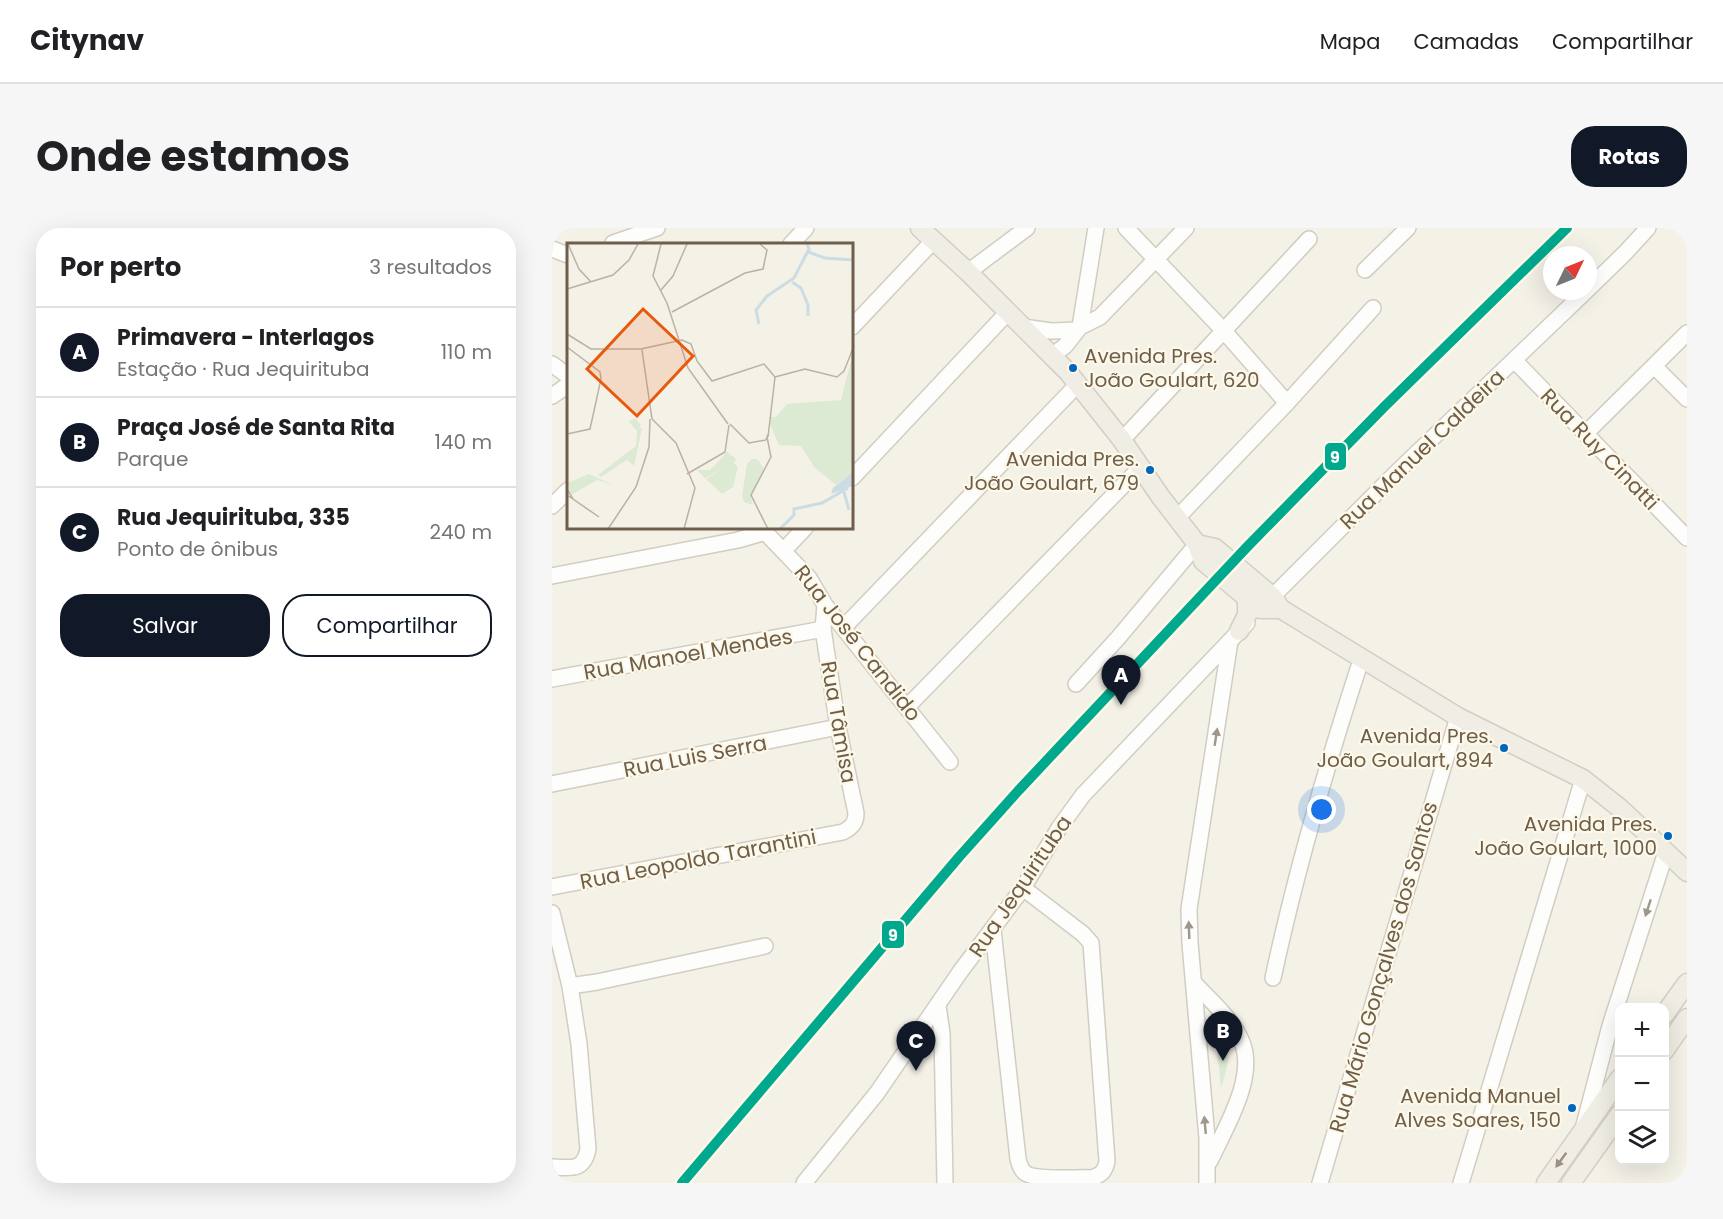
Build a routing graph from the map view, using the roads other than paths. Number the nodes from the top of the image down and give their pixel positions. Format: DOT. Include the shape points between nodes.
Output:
graph roads {
  1 [pos="657,228"];
  2 [pos="806,228"];
  3 [pos="1027,228"];
  4 [pos="1096,228"];
  5 [pos="1126,228"];
  6 [pos="1186,228"];
  7 [pos="1408,228"];
  8 [pos="1648,228"];
  9 [pos="927,234"];
  10 [pos="612,238"];
  11 [pos="1309,239"];
  12 [pos="791,243"];
  13 [pos="552,249"];
  14 [pos="567,255"];
  15 [pos="1156,261"];
  16 [pos="1365,270"];
  17 [pos="968,272"];
  18 [pos="1597,281"];
  19 [pos="1577,300"];
  20 [pos="1373,308"];
  21 [pos="1008,312"];
  22 [pos="854,325"];
  23 [pos="1023,327"];
  24 [pos="1079,328"];
  25 [pos="1223,330"];
  26 [pos="1687,333"];
  27 [pos="1053,355"];
  28 [pos="1514,360"];
  29 [pos="552,363"];
  30 [pos="1654,366"];
  31 [pos="567,375"];
  32 [pos="1078,384"];
  33 [pos="567,386"];
  34 [pos="552,396"];
  35 [pos="1687,399"];
  36 [pos="1287,403"];
  37 [pos="1584,434"];
  38 [pos="1122,440"];
  39 [pos="1141,467"];
  40 [pos="854,476"];
  41 [pos="567,491"];
  42 [pos="552,506"];
  43 [pos="1178,517"];
  44 [pos="763,530"];
  45 [pos="804,530"];
  46 [pos="1687,538"];
  47 [pos="1197,544"];
  48 [pos="784,550"];
  49 [pos="552,576"];
  50 [pos="1265,603"];
  51 [pos="825,605"];
  52 [pos="844,627"];
  53 [pos="824,629"];
  54 [pos="1235,636"];
  55 [pos="1361,660"];
  56 [pos="552,679"];
  57 [pos="1076,684"];
  58 [pos="907,707"];
  59 [pos="1458,717"];
  60 [pos="838,727"];
  61 [pos="950,762"];
  62 [pos="1583,779"];
  63 [pos="552,784"];
  64 [pos="843,832"];
  65 [pos="1666,852"];
  66 [pos="1687,872"];
  67 [pos="552,887"];
  68 [pos="1023,888"];
  69 [pos="552,913"];
  70 [pos="993,930"];
  71 [pos="765,946"];
  72 [pos="1273,978"];
  73 [pos="1194,983"];
  74 [pos="1687,983"];
  75 [pos="570,986"];
  76 [pos="938,1006"];
  77 [pos="1669,1009"];
  78 [pos="1687,1018"];
  79 [pos="1669,1045"];
  80 [pos="1615,1085"];
  81 [pos="1615,1121"];
  82 [pos="1583,1129"];
  83 [pos="552,1167"];
  84 [pos="1207,1175"];
  85 [pos="943,1180"];
  86 [pos="804,1183"];
  87 [pos="1320,1183"];
  88 [pos="1461,1183"];
  89 [pos="1546,1183"];
  90 [pos="1571,1183"];
  1 -- 10 [label="street"];
  2 -- 12 [label="street"];
  3 -- 17 [label="street"];
  4 -- 24 [label="street"];
  5 -- 15 [label="street"];
  6 -- 15 [label="street"];
  7 -- 16 [label="street"];
  8 -- 18 [label="street, Rua Manuel Caldeira"];
  9 -- 17 [label="main road"];
  9 -- 22 [label="street"];
  11 -- 25 [label="street"];
  13 -- 14 [label="street"];
  15 -- 24 [label="street" via="1100,317"];
  15 -- 25 [label="street"];
  17 -- 21 [label="main road"];
  19 -- 28 [label="street, Rua Manuel Caldeira"];
  20 -- 36 [label="street"];
  21 -- 23 [label="main road"];
  21 -- 40 [label="street"];
  23 -- 24 [label="street" via="1051,331"];
  23 -- 27 [label="main road"];
  24 -- 27 [label="street"];
  25 -- 36 [label="street"];
  25 -- 38 [label="street"];
  26 -- 30 [label="street"];
  27 -- 32 [label="main road"];
  28 -- 37 [label="street, Rua Ruy Cinatti"];
  28 -- 50 [label="street, Rua Manuel Caldeira"];
  29 -- 31 [label="street"];
  30 -- 35 [label="street"];
  30 -- 37 [label="street"];
  32 -- 38 [label="main road"];
  32 -- 52 [label="street"];
  33 -- 34 [label="street"];
  36 -- 43 [label="street"];
  37 -- 46 [label="street, Rua Ruy Cinatti"];
  38 -- 39 [label="main road"];
  39 -- 43 [label="main road"];
  39 -- 58 [label="street"];
  41 -- 42 [label="street"];
  43 -- 47 [label="main road"];
  44 -- 48 [label="street, Rua José Candido"];
  44 -- 49 [label="street" via="738,540"];
  45 -- 48 [label="street"];
  47 -- 50 [label="main road" via="1215,548"];
  47 -- 50 [label="main road" via="1203,561"];
  47 -- 57 [label="street"];
  48 -- 51 [label="street, Rua José Candido" via="809,578"];
  50 -- 54 [label="main road" via="1247,615"];
  50 -- 55 [label="main road"];
  51 -- 52 [label="street, Rua José Candido"];
  51 -- 53 [label="street, Rua Tâmisa"];
  52 -- 58 [label="street, Rua José Candido"];
  53 -- 56 [label="street, Rua Manoel Mendes"];
  53 -- 60 [label="street, Rua Tâmisa"];
  54 -- 68 [label="street, Rua Jequirituba" via="1083,795"];
  73 -- 54 [label="street, one-way" via="1189,909"];
  55 -- 59 [label="main road"];
  55 -- 72 [label="street" via="1287,915"];
  58 -- 61 [label="street, Rua José Candido"];
  59 -- 62 [label="main road"];
  59 -- 87 [label="street, Rua Mário Gonçalves dos Santos"];
  60 -- 63 [label="street, Rua Luis Serra"];
  60 -- 64 [label="street, Rua Tâmisa" via="856,813 854,824"];
  62 -- 65 [label="main road"];
  62 -- 88 [label="street"];
  64 -- 67 [label="street, Rua Leopoldo Tarantini"];
  65 -- 66 [label="main road"];
  65 -- 82 [label="street, one-way" via="1610,1026"];
  68 -- 70 [label="street, Rua Jequirituba"];
  68 -- 70 [label="street" via="1091,944 1107,1161 1100,1175 1032,1176 1021,1167"];
  69 -- 75 [label="street"];
  70 -- 76 [label="street, Rua Jequirituba"];
  71 -- 75 [label="street"];
  84 -- 73 [label="street, one-way"];
  73 -- 84 [label="street" via="1241,1038 1248,1064"];
  74 -- 77 [label="main road"];
  75 -- 83 [label="street" via="588,1149 578,1166"];
  76 -- 85 [label="street" via="942,1033"];
  76 -- 86 [label="street, Rua Jequirituba" via="871,1101"];
  78 -- 79 [label="main road"];
  80 -- 82 [label="main road"];
  81 -- 90 [label="main road"];
  82 -- 89 [label="main road, one-way"];
}
